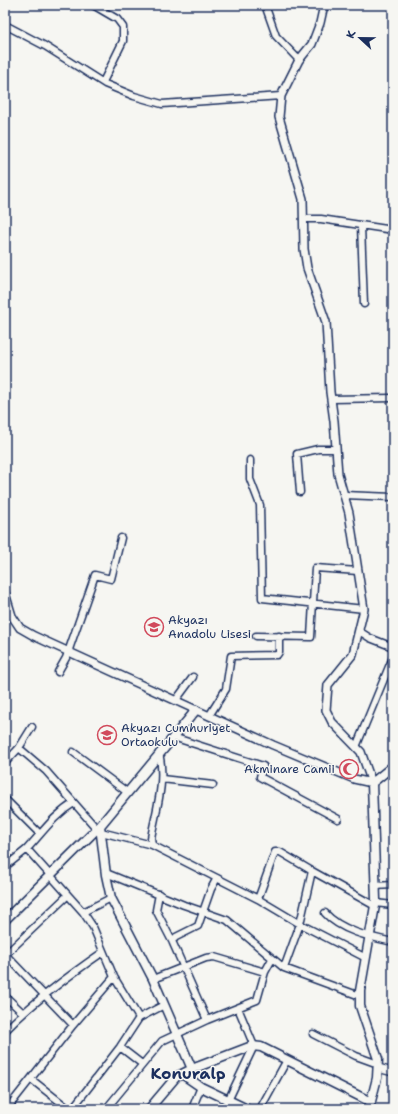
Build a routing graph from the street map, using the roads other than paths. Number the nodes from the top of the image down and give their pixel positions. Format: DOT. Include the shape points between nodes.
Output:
graph roads {
  1 [pos="92,5"];
  2 [pos="265,5"];
  3 [pos="324,5"];
  4 [pos="5,29"];
  5 [pos="299,60"];
  6 [pos="103,82"];
  7 [pos="281,96"];
  8 [pos="303,219"];
  9 [pos="361,226"];
  10 [pos="393,230"];
  11 [pos="364,304"];
  12 [pos="393,398"];
  13 [pos="331,399"];
  14 [pos="336,449"];
  15 [pos="250,460"];
  16 [pos="300,492"];
  17 [pos="344,495"];
  18 [pos="393,497"];
  19 [pos="121,538"];
  20 [pos="358,571"];
  21 [pos="5,593"];
  22 [pos="313,603"];
  23 [pos="364,609"];
  24 [pos="359,631"];
  25 [pos="256,636"];
  26 [pos="279,636"];
  27 [pos="393,647"];
  28 [pos="68,652"];
  29 [pos="393,657"];
  30 [pos="58,672"];
  31 [pos="193,677"];
  32 [pos="176,700"];
  33 [pos="196,710"];
  34 [pos="209,716"];
  35 [pos="32,727"];
  36 [pos="173,737"];
  37 [pos="356,746"];
  38 [pos="19,748"];
  39 [pos="73,752"];
  40 [pos="159,753"];
  41 [pos="5,763"];
  42 [pos="391,769"];
  43 [pos="162,779"];
  44 [pos="372,783"];
  45 [pos="213,785"];
  46 [pos="127,792"];
  47 [pos="5,799"];
  48 [pos="74,803"];
  49 [pos="338,819"];
  50 [pos="99,829"];
  51 [pos="39,833"];
  52 [pos="152,845"];
  53 [pos="27,849"];
  54 [pos="5,867"];
  55 [pos="312,871"];
  56 [pos="106,873"];
  57 [pos="50,876"];
  58 [pos="217,878"];
  59 [pos="393,885"];
  60 [pos="376,886"];
  61 [pos="159,894"];
  62 [pos="67,896"];
  63 [pos="111,898"];
  64 [pos="258,899"];
  65 [pos="375,905"];
  66 [pos="393,905"];
  67 [pos="203,911"];
  68 [pos="83,912"];
  69 [pos="325,913"];
  70 [pos="5,920"];
  71 [pos="300,924"];
  72 [pos="369,937"];
  73 [pos="172,941"];
  74 [pos="393,942"];
  75 [pos="103,952"];
  76 [pos="5,954"];
  77 [pos="366,958"];
  78 [pos="272,959"];
  79 [pos="183,968"];
  80 [pos="284,968"];
  81 [pos="265,972"];
  82 [pos="114,977"];
  83 [pos="154,979"];
  84 [pos="5,996"];
  85 [pos="44,996"];
  86 [pos="360,996"];
  87 [pos="164,1005"];
  88 [pos="238,1008"];
  89 [pos="23,1013"];
  90 [pos="139,1018"];
  91 [pos="207,1020"];
  92 [pos="73,1025"];
  93 [pos="5,1031"];
  94 [pos="177,1033"];
  95 [pos="313,1034"];
  96 [pos="254,1046"];
  97 [pos="120,1047"];
  98 [pos="287,1060"];
  99 [pos="142,1064"];
  100 [pos="378,1066"];
  101 [pos="192,1069"];
  102 [pos="393,1072"];
  103 [pos="182,1074"];
  104 [pos="31,1079"];
  105 [pos="201,1087"];
  106 [pos="228,1101"];
  107 [pos="370,1106"];
  108 [pos="7,1109"];
  109 [pos="71,1109"];
  110 [pos="106,1109"];
  111 [pos="149,1109"];
  112 [pos="192,1109"];
  113 [pos="224,1109"];
  114 [pos="247,1109"];
  115 [pos="260,1109"];
  1 -- 6 [label="street" via="117,19 123,27 123,41"];
  2 -- 5 [label="street" via="276,36"];
  3 -- 5 [label="street" via="312,44"];
  4 -- 6 [label="street" via="7,26 45,46"];
  5 -- 7 [label="street"];
  6 -- 7 [label="street" via="134,96 162,104"];
  7 -- 8 [label="street" via="279,117 303,199"];
  8 -- 9 [label="street" via="321,219"];
  8 -- 13 [label="street" via="307,268 326,322"];
  9 -- 10 [label="street"];
  9 -- 11 [label="street"];
  12 -- 13 [label="street"];
  13 -- 14 [label="street"];
  14 -- 16 [label="street" via="318,449 297,454"];
  14 -- 17 [label="street" via="338,474"];
  15 -- 22 [label="street" via="250,479 260,506 262,598"];
  17 -- 18 [label="street"];
  17 -- 20 [label="street"];
  19 -- 28 [label="street" via="111,579 95,575"];
  20 -- 22 [label="street" via="314,568"];
  20 -- 23 [label="street"];
  21 -- 28 [label="street" via="12,616 20,628"];
  22 -- 23 [label="street"];
  22 -- 26 [label="street" via="311,637"];
  23 -- 24 [label="street"];
  24 -- 27 [label="street"];
  24 -- 37 [label="street" via="353,654 328,685 326,710 332,722"];
  25 -- 26 [label="street"];
  26 -- 34 [label="street" via="277,655 231,656 226,689"];
  28 -- 30 [label="street"];
  28 -- 32 [label="street"];
  29 -- 37 [label="street"];
  31 -- 32 [label="street"];
  32 -- 33 [label="street"];
  33 -- 34 [label="street"];
  33 -- 36 [label="main road"];
  34 -- 44 [label="street" via="354,779"];
  35 -- 38 [label="street"];
  36 -- 40 [label="main road"];
  36 -- 49 [label="street" via="263,766 260,777"];
  37 -- 44 [label="street" via="361,752"];
  38 -- 41 [label="street"];
  38 -- 48 [label="street" via="46,771"];
  39 -- 46 [label="street"];
  40 -- 43 [label="street"];
  40 -- 46 [label="main road"];
  42 -- 44 [label="main road"];
  43 -- 45 [label="street"];
  43 -- 52 [label="street" via="151,838"];
  44 -- 60 [label="main road"];
  46 -- 50 [label="main road"];
  47 -- 51 [label="street"];
  48 -- 50 [label="street"];
  48 -- 51 [label="street"];
  50 -- 52 [label="street"];
  50 -- 56 [label="main road"];
  50 -- 57 [label="main road"];
  51 -- 53 [label="street"];
  52 -- 58 [label="street"];
  53 -- 54 [label="street"];
  53 -- 57 [label="street"];
  55 -- 64 [label="street" via="280,852 275,852"];
  55 -- 65 [label="street"];
  55 -- 71 [label="street"];
  56 -- 61 [label="street"];
  56 -- 63 [label="main road"];
  57 -- 62 [label="street"];
  57 -- 70 [label="main road"];
  58 -- 64 [label="street"];
  58 -- 67 [label="street"];
  59 -- 60 [label="street"];
  60 -- 65 [label="main road"];
  61 -- 67 [label="street"];
  61 -- 73 [label="street" via="156,910"];
  62 -- 68 [label="street"];
  62 -- 76 [label="street"];
  63 -- 68 [label="street"];
  63 -- 83 [label="main road"];
  64 -- 71 [label="street"];
  65 -- 66 [label="street"];
  65 -- 72 [label="main road"];
  67 -- 73 [label="street" via="198,926"];
  67 -- 78 [label="street" via="227,920"];
  68 -- 75 [label="street" via="93,927"];
  69 -- 72 [label="street" via="339,924"];
  71 -- 77 [label="street"];
  71 -- 80 [label="street"];
  72 -- 74 [label="street"];
  72 -- 77 [label="main road"];
  73 -- 79 [label="street"];
  75 -- 82 [label="street"];
  75 -- 85 [label="street"];
  76 -- 85 [label="street"];
  77 -- 86 [label="main road"];
  78 -- 80 [label="street"];
  78 -- 81 [label="street"];
  79 -- 81 [label="street" via="214,957"];
  79 -- 83 [label="street"];
  79 -- 91 [label="street"];
  80 -- 86 [label="street"];
  81 -- 88 [label="street" via="258,1000"];
  82 -- 90 [label="street"];
  82 -- 92 [label="street"];
  83 -- 87 [label="main road"];
  84 -- 89 [label="street"];
  85 -- 89 [label="street"];
  85 -- 92 [label="street"];
  86 -- 100 [label="main road" via="360,1006 378,1059"];
  87 -- 90 [label="street"];
  87 -- 94 [label="main road"];
  88 -- 91 [label="street"];
  88 -- 96 [label="street"];
  89 -- 93 [label="street"];
  90 -- 97 [label="street"];
  91 -- 94 [label="street"];
  92 -- 104 [label="street"];
  94 -- 99 [label="street" via="162,1041"];
  94 -- 101 [label="main road"];
  95 -- 100 [label="street"];
  96 -- 98 [label="main road"];
  96 -- 101 [label="main road"];
  96 -- 106 [label="street"];
  97 -- 99 [label="street"];
  97 -- 109 [label="street"];
  98 -- 107 [label="main road"];
  98 -- 115 [label="street"];
  99 -- 110 [label="street"];
  100 -- 102 [label="street"];
  100 -- 107 [label="main road"];
  101 -- 103 [label="main road"];
  103 -- 105 [label="main road"];
  103 -- 111 [label="main road" via="176,1077"];
  104 -- 108 [label="street"];
  104 -- 109 [label="street"];
  105 -- 106 [label="main road"];
  105 -- 112 [label="street"];
  106 -- 113 [label="street"];
  106 -- 114 [label="main road"];
}
